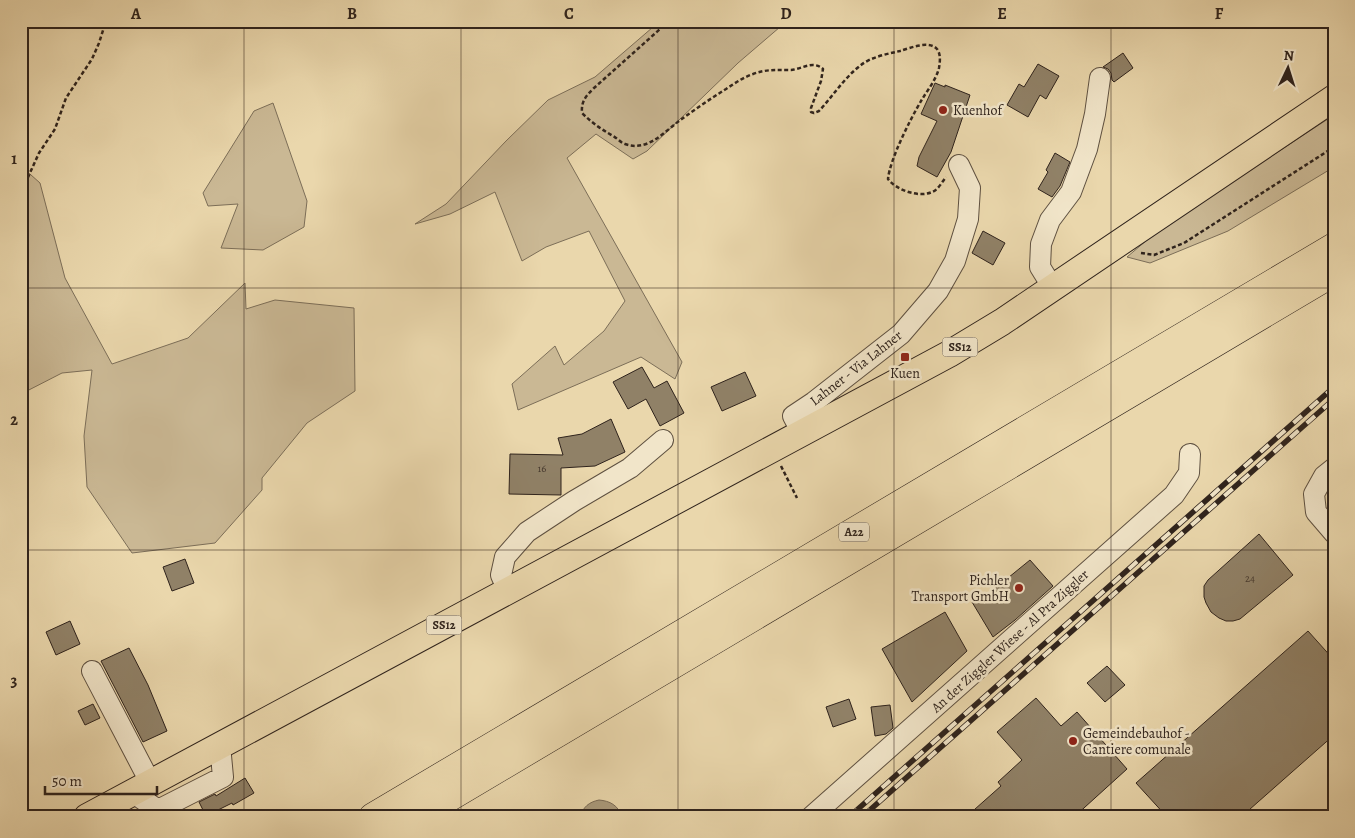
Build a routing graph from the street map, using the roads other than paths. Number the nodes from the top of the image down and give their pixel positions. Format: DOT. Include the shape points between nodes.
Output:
graph roads {
  1 [pos="1100,78"];
  2 [pos="1334,98"];
  3 [pos="959,165"];
  4 [pos="1334,247"];
  5 [pos="1334,272"];
  6 [pos="1053,288"];
  7 [pos="802,433"];
  8 [pos="663,440"];
  9 [pos="1190,454"];
  10 [pos="1334,468"];
  11 [pos="1334,533"];
  12 [pos="508,591"];
  13 [pos="92,671"];
  14 [pos="141,787"];
  15 [pos="87,817"];
  16 [pos="373,817"];
  17 [pos="416,817"];
  18 [pos="811,817"];
  1 -- 6 [label="lane" via="1087,150 1071,192 1050,220 1041,244 1040,267"];
  2 -- 6 [label="main road, SS12"];
  3 -- 7 [label="lane, Lahner - Via Lahner" via="970,188 968,219 956,261 938,291 902,334 793,416"];
  4 -- 16 [label="highway, A22"];
  5 -- 17 [label="highway, A22"];
  6 -- 7 [label="main road, SS12" via="949,354"];
  7 -- 12 [label="main road, SS12"];
  8 -- 12 [label="lane" via="630,468 526,532 505,557 501,575"];
  9 -- 18 [label="lane, An der Ziggler Wiese - Al Pra Ziggler" via="1189,472 1174,495"];
  10 -- 11 [label="lane" via="1324,476 1314,494 1316,512"];
  12 -- 14 [label="main road, SS12"];
  13 -- 14 [label="lane"];
  14 -- 15 [label="main road, SS12"];
}
